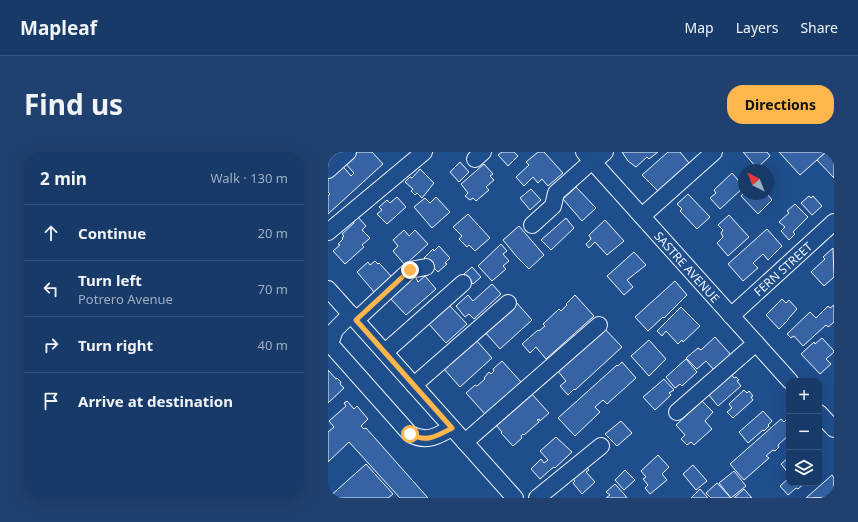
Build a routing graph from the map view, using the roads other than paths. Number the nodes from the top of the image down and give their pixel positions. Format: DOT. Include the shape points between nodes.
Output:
graph roads {
  1 [pos="348,152"];
  2 [pos="424,152"];
  3 [pos="714,152"];
  4 [pos="594,157"];
  5 [pos="328,170"];
  6 [pos="642,216"];
  7 [pos="834,222"];
  8 [pos="532,225"];
  9 [pos="328,232"];
  10 [pos="426,268"];
  11 [pos="463,283"];
  12 [pos="328,289"];
  13 [pos="508,303"];
  14 [pos="731,316"];
  15 [pos="353,317"];
  16 [pos="599,325"];
  17 [pos="756,343"];
  18 [pos="385,352"];
  19 [pos="787,378"];
  20 [pos="414,385"];
  21 [pos="677,412"];
  22 [pos="452,428"];
  23 [pos="465,442"];
  24 [pos="601,446"];
  25 [pos="515,498"];
  26 [pos="537,498"];
  1 -- 5 [label="street"];
  2 -- 9 [label="street"];
  3 -- 6 [label="street"];
  4 -- 6 [label="street, SASTRE AVENUE"];
  4 -- 8 [label="street" via="556,193 553,206"];
  6 -- 14 [label="street, SASTRE AVENUE"];
  7 -- 14 [label="street, FERN STREET"];
  10 -- 15 [label="street" via="410,270"];
  11 -- 18 [label="street"];
  12 -- 15 [label="street"];
  13 -- 20 [label="street"];
  14 -- 17 [label="street, SASTRE AVENUE"];
  15 -- 18 [label="street"];
  15 -- 22 [label="street" via="335,330 330,344 410,434 417,438 432,438"];
  16 -- 23 [label="street"];
  17 -- 19 [label="street, SASTRE AVENUE"];
  17 -- 21 [label="street"];
  18 -- 20 [label="street"];
  20 -- 22 [label="street"];
  22 -- 23 [label="street"];
  23 -- 25 [label="street"];
  24 -- 26 [label="street"];
}
